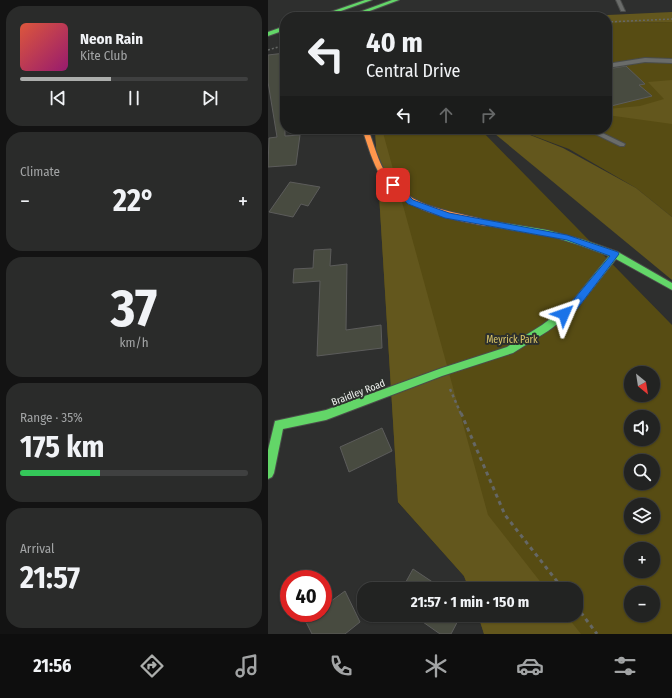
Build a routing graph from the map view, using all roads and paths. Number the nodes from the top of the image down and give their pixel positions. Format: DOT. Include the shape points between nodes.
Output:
graph roads {
  1 [pos="370,0"];
  2 [pos="397,0"];
  3 [pos="618,0"];
  4 [pos="623,10"];
  5 [pos="334,12"];
  6 [pos="361,12"];
  7 [pos="672,19"];
  8 [pos="612,22"];
  9 [pos="280,30"];
  10 [pos="268,34"];
  11 [pos="280,38"];
  12 [pos="268,42"];
  13 [pos="280,46"];
  14 [pos="268,50"];
  15 [pos="672,61"];
  16 [pos="612,65"];
  17 [pos="367,134"];
  18 [pos="599,134"];
  19 [pos="622,144"];
  20 [pos="615,254"];
  21 [pos="672,287"];
  22 [pos="442,372"];
  23 [pos="272,416"];
  24 [pos="279,425"];
  25 [pos="268,473"];
  26 [pos="558,582"];
  27 [pos="583,615"];
  28 [pos="597,634"];
  1 -- 5 [label="main road"];
  2 -- 6 [label="main road"];
  3 -- 4 [label="lane"];
  7 -- 8 [label="path"];
  9 -- 10 [label="main road"];
  11 -- 12 [label="main road"];
  13 -- 14 [label="path"];
  15 -- 16 [label="lane" via="645,60"];
  17 -- 20 [label="main road" via="384,177 411,202 448,216 567,238"];
  18 -- 19 [label="lane"];
  20 -- 21 [label="main road"];
  20 -- 22 [label="main road, Braidley Road" via="573,307 545,328 510,350"];
  22 -- 24 [label="main road, Braidley Road" via="326,415"];
  22 -- 26 [label="path" via="505,515"];
  23 -- 24 [label="main road"];
  24 -- 25 [label="main road"];
  27 -- 28 [label="path"];
}
